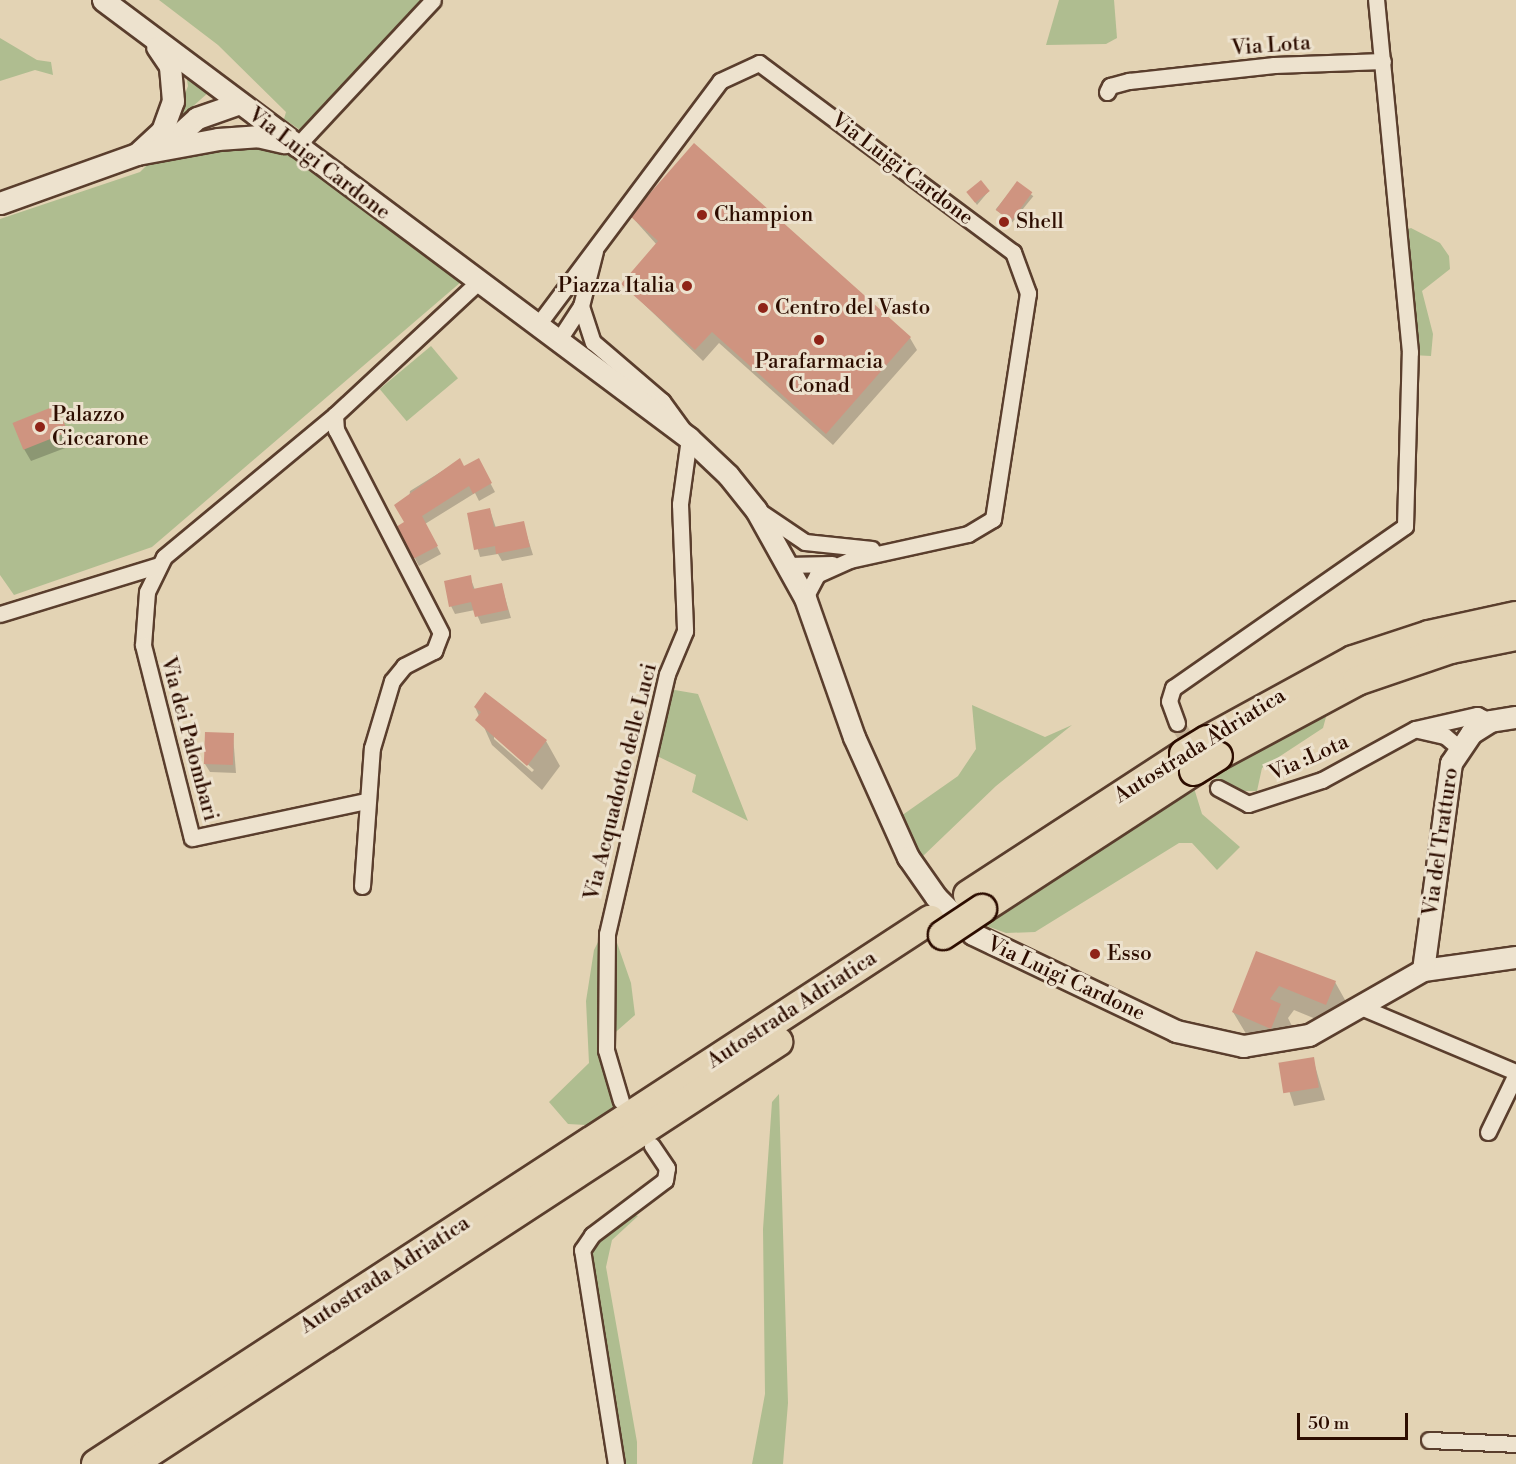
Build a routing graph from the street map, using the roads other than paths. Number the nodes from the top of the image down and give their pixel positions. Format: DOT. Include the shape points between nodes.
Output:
graph roads {
  1 [pos="103,0"];
  2 [pos="433,0"];
  3 [pos="1376,0"];
  4 [pos="150,37"];
  5 [pos="1383,61"];
  6 [pos="1107,92"];
  7 [pos="237,104"];
  8 [pos="204,141"];
  9 [pos="292,145"];
  10 [pos="163,149"];
  11 [pos="137,154"];
  12 [pos="0,203"];
  13 [pos="598,241"];
  14 [pos="478,282"];
  15 [pos="581,306"];
  16 [pos="537,326"];
  17 [pos="558,341"];
  18 [pos="335,415"];
  19 [pos="689,438"];
  20 [pos="756,510"];
  21 [pos="847,555"];
  22 [pos="159,565"];
  23 [pos="787,565"];
  24 [pos="805,598"];
  25 [pos="0,614"];
  26 [pos="1516,616"];
  27 [pos="1516,636"];
  28 [pos="1516,717"];
  29 [pos="1490,721"];
  30 [pos="1177,723"];
  31 [pos="1415,729"];
  32 [pos="1458,747"];
  33 [pos="1201,755"];
  34 [pos="1218,788"];
  35 [pos="366,801"];
  36 [pos="362,886"];
  37 [pos="936,928"];
  38 [pos="1516,957"];
  39 [pos="1423,970"];
  40 [pos="1361,1007"];
  41 [pos="1516,1073"];
  42 [pos="621,1101"];
  43 [pos="1488,1132"];
  44 [pos="652,1146"];
  45 [pos="1429,1440"];
  46 [pos="1516,1444"];
  47 [pos="96,1464"];
  48 [pos="132,1464"];
  49 [pos="616,1464"];
  1 -- 4 [label="main road, Via Luigi Cardone"];
  2 -- 9 [label="street"];
  3 -- 5 [label="street"];
  4 -- 7 [label="main road, Via Luigi Cardone"];
  4 -- 11 [label="main road" via="175,85 162,131"];
  5 -- 6 [label="street, Via Lota" via="1274,65 1140,80 1110,86"];
  5 -- 30 [label="street" via="1410,352 1405,526 1173,688 1169,701"];
  7 -- 8 [label="main road" via="232,117"];
  7 -- 9 [label="main road, Via Luigi Cardone"];
  7 -- 10 [label="main road" via="197,118"];
  8 -- 9 [label="main road" via="258,136"];
  8 -- 10 [label="main road"];
  9 -- 14 [label="main road, Via Luigi Cardone"];
  10 -- 11 [label="main road"];
  11 -- 12 [label="main road"];
  13 -- 15 [label="street, Via Luigi Cardone"];
  13 -- 16 [label="street, Via Luigi Cardone"];
  13 -- 21 [label="street, Via Luigi Cardone" via="720,81 759,63 1013,252 1028,293 993,519 968,534"];
  14 -- 16 [label="main road, Via Luigi Cardone"];
  14 -- 18 [label="street, Via dei Palombari"];
  15 -- 17 [label="street, Via Luigi Cardone"];
  15 -- 19 [label="street, Via Luigi Cardone" via="593,342 662,401"];
  16 -- 17 [label="main road, Via Luigi Cardone"];
  17 -- 19 [label="main road, Via Luigi Cardone"];
  18 -- 22 [label="street, Via dei Palombari"];
  18 -- 35 [label="street" via="336,430 441,633 435,651 405,666 392,681 372,748"];
  19 -- 20 [label="main road, Via Luigi Cardone"];
  19 -- 42 [label="street, Via Acquadotto delle Luci" via="680,504 685,632 667,674 607,934 606,1050"];
  20 -- 21 [label="street, Via Luigi Cardone" via="805,543"];
  20 -- 23 [label="main road, Via Luigi Cardone"];
  21 -- 23 [label="street, Via Luigi Cardone" via="805,554"];
  21 -- 24 [label="street, Via Luigi Cardone" via="817,575"];
  22 -- 25 [label="street"];
  22 -- 35 [label="street, Via dei Palombari" via="147,592 143,645 192,838"];
  23 -- 24 [label="main road, Via Luigi Cardone"];
  24 -- 40 [label="main road, Via Luigi Cardone" via="890,820 920,878 973,934 1176,1031 1211,1040 1243,1046 1281,1042 1309,1035"];
  26 -- 33 [label="highway, Autostrada Adriatica" via="1429,635 1353,660"];
  27 -- 33 [label="highway, Autostrada Adriatica" via="1451,649 1366,678"];
  28 -- 29 [label="main road"];
  29 -- 31 [label="street, Via :Lota" via="1467,716"];
  29 -- 32 [label="main road, Via del Tratturo"];
  31 -- 32 [label="street" via="1435,731"];
  31 -- 34 [label="street, Via :Lota" via="1322,780 1269,799 1248,804"];
  32 -- 39 [label="main road, Via del Tratturo" via="1444,798"];
  33 -- 37 [label="highway, Autostrada Adriatica"];
  35 -- 36 [label="street"];
  37 -- 47 [label="highway, Autostrada Adriatica"];
  37 -- 48 [label="highway, Autostrada Adriatica"];
  38 -- 39 [label="main road, Via Luigi Cardone"];
  39 -- 40 [label="main road, Via Luigi Cardone"];
  40 -- 41 [label="street"];
  41 -- 43 [label="street"];
  44 -- 49 [label="street" via="667,1168 665,1180 592,1235 582,1250"];
  45 -- 46 [label="street"];
}
